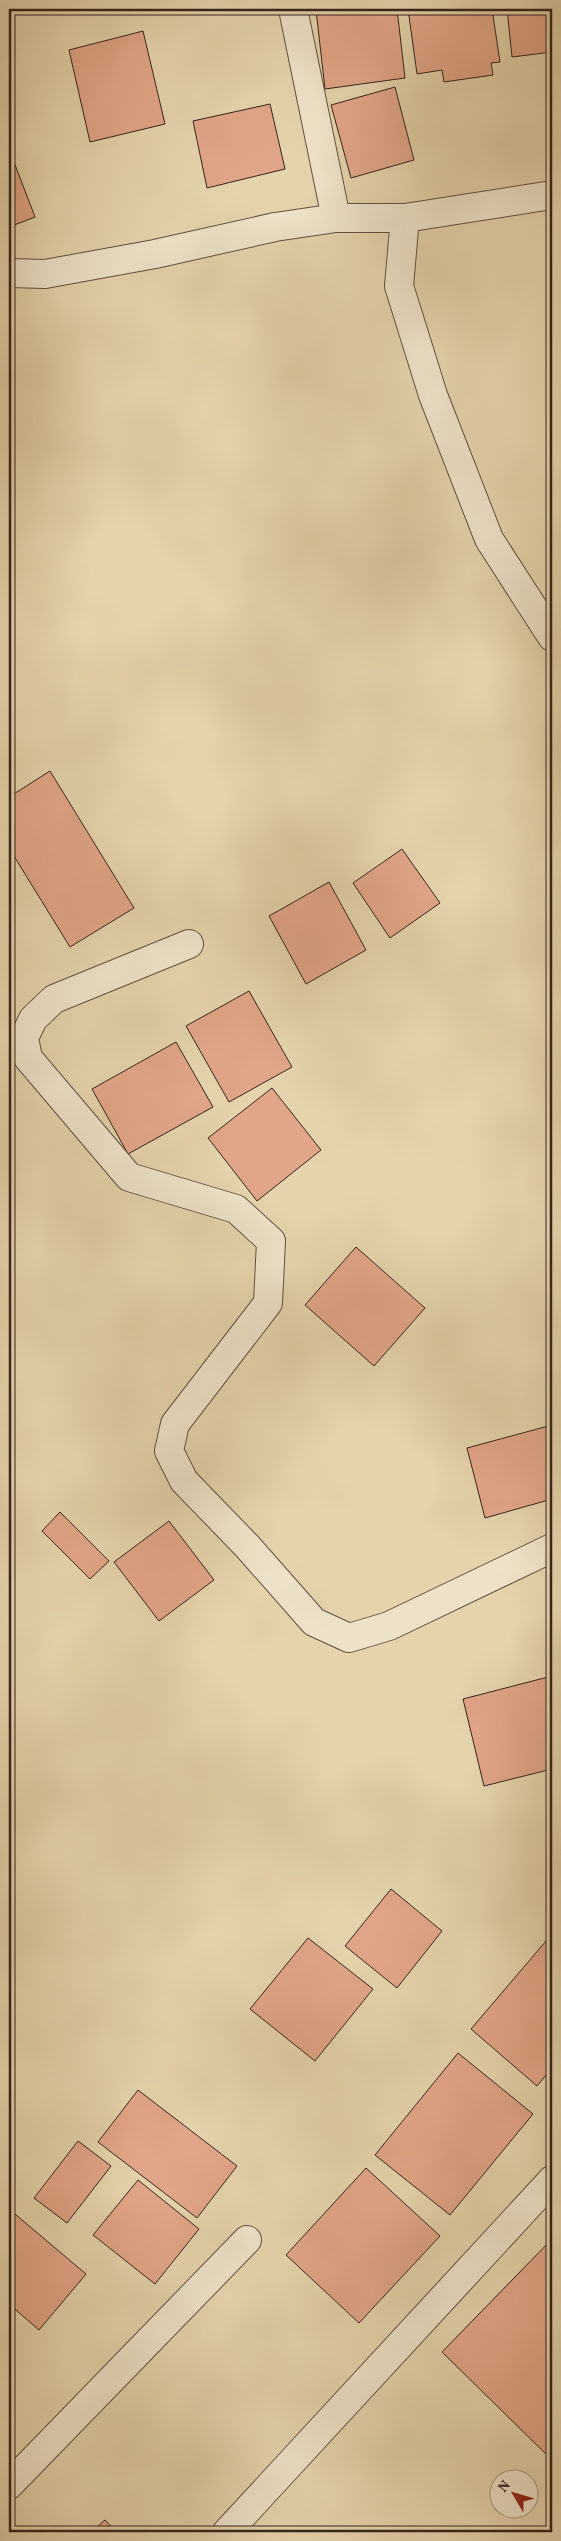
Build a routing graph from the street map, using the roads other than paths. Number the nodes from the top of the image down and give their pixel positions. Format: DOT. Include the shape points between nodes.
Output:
graph roads {
  1 [pos="293,9"];
  2 [pos="552,195"];
  3 [pos="336,218"];
  4 [pos="405,218"];
  5 [pos="9,274"];
  6 [pos="552,637"];
  7 [pos="189,944"];
  8 [pos="552,1548"];
  9 [pos="552,2180"];
  10 [pos="248,2240"];
  11 [pos="9,2485"];
  12 [pos="227,2532"];
  1 -- 3 [label="street"];
  2 -- 4 [label="street"];
  3 -- 4 [label="street"];
  3 -- 5 [label="street" via="275,227 45,274"];
  4 -- 6 [label="street" via="399,286 433,395 489,539"];
  7 -- 8 [label="street" via="54,999 33,1019 24,1038 28,1058 129,1177 236,1209 271,1241 268,1303 175,1424 169,1451 184,1481 314,1622 349,1638 389,1626"];
  9 -- 12 [label="street"];
  10 -- 11 [label="street"];
}
